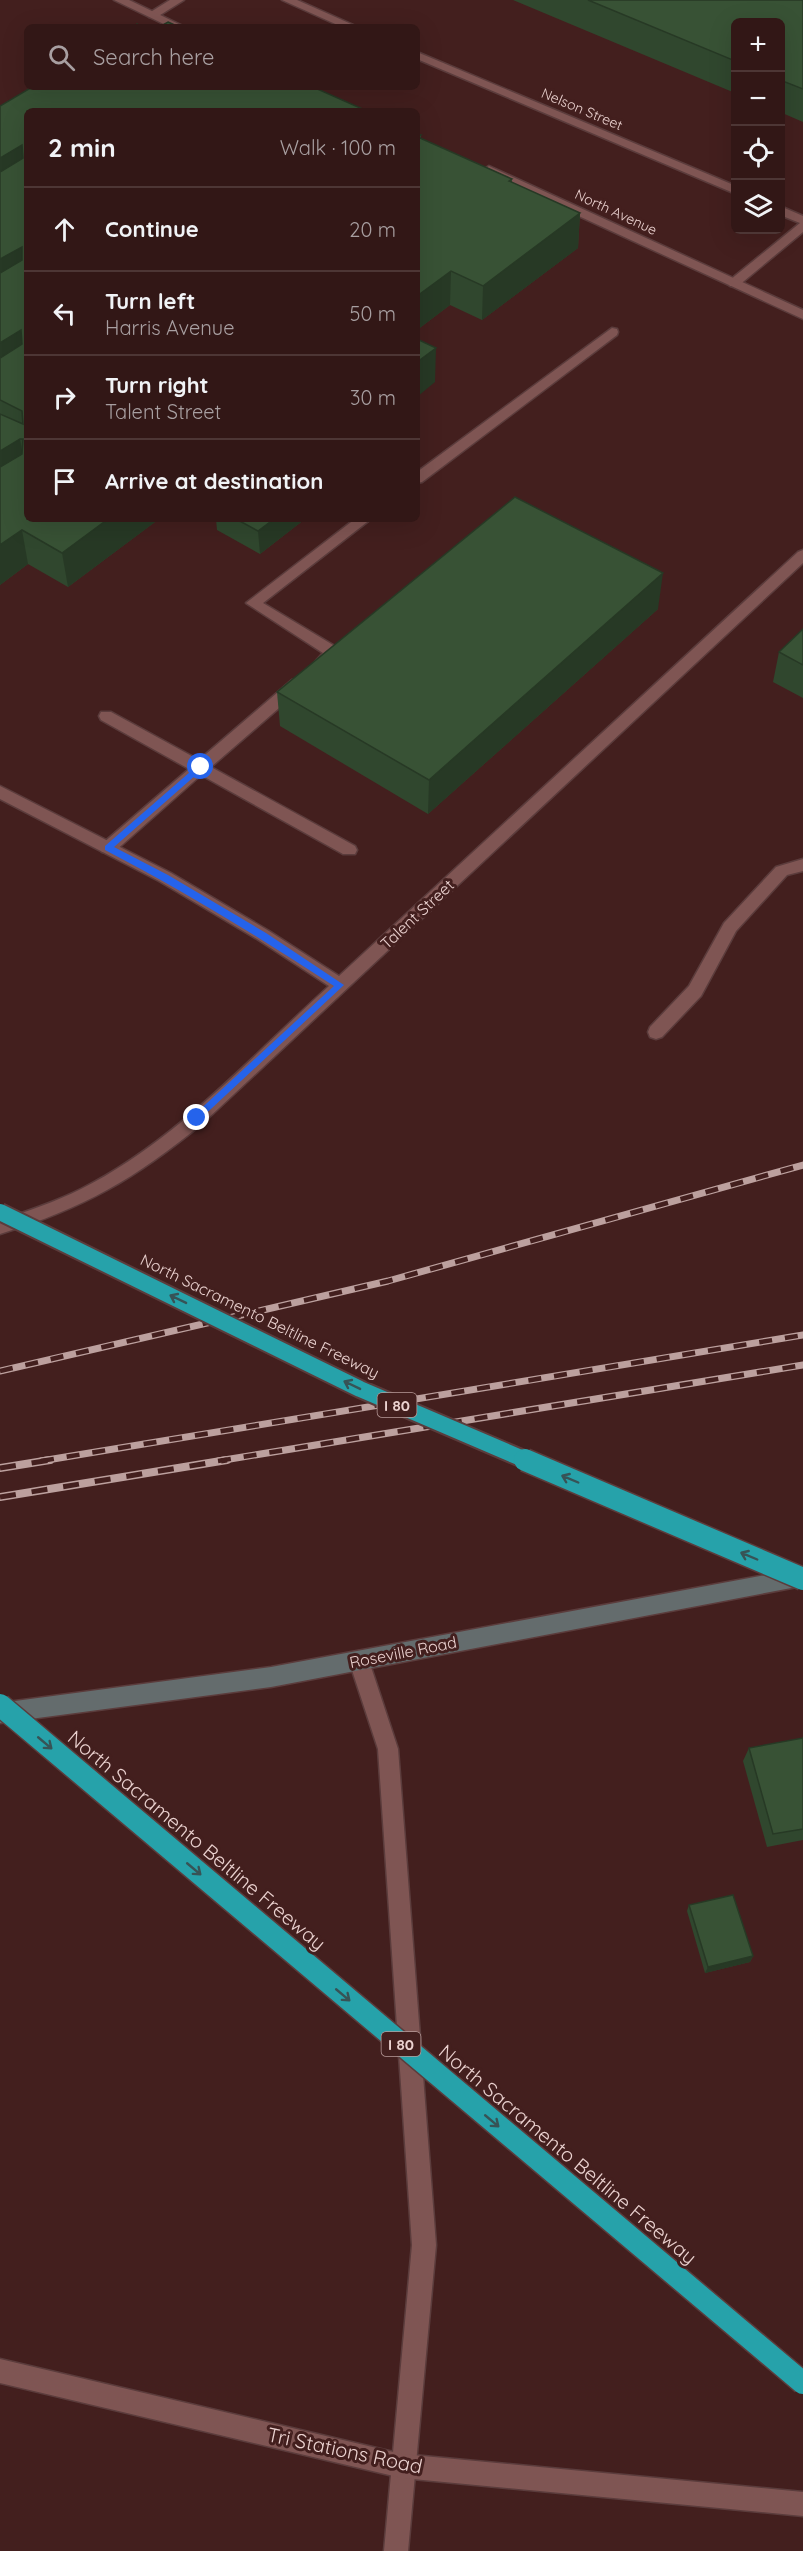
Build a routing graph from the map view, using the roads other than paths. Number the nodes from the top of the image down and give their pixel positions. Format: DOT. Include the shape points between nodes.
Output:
graph roads {
  1 [pos="120,0"];
  2 [pos="178,0"];
  3 [pos="288,0"];
  4 [pos="148,18"];
  5 [pos="169,24"];
  6 [pos="345,24"];
  7 [pos="420,56"];
  8 [pos="480,166"];
  9 [pos="731,189"];
  10 [pos="785,212"];
  11 [pos="803,220"];
  12 [pos="803,226"];
  13 [pos="734,283"];
  14 [pos="803,315"];
  15 [pos="612,332"];
  16 [pos="420,477"];
  17 [pos="360,522"];
  18 [pos="803,555"];
  19 [pos="106,716"];
  20 [pos="201,767"];
  21 [pos="0,792"];
  22 [pos="108,848"];
  23 [pos="349,850"];
  24 [pos="803,865"];
  25 [pos="340,985"];
  26 [pos="656,1032"];
  27 [pos="0,1212"];
  28 [pos="0,1227"];
  29 [pos="803,1578"];
  30 [pos="359,1661"];
  31 [pos="0,1706"];
  32 [pos="0,1713"];
  33 [pos="0,2371"];
  34 [pos="803,2383"];
  35 [pos="402,2466"];
  36 [pos="803,2504"];
  37 [pos="396,2551"];
  1 -- 4 [label="street"];
  2 -- 4 [label="street"];
  3 -- 6 [label="street"];
  4 -- 5 [label="street"];
  7 -- 9 [label="street, Nelson Street"];
  8 -- 13 [label="street, North Avenue"];
  10 -- 11 [label="street"];
  12 -- 13 [label="street"];
  13 -- 14 [label="street, North Avenue"];
  15 -- 16 [label="street"];
  17 -- 20 [label="street" via="253,603 333,652"];
  18 -- 25 [label="street, Talent Street"];
  19 -- 20 [label="street"];
  20 -- 22 [label="street"];
  20 -- 23 [label="street"];
  21 -- 22 [label="street"];
  22 -- 25 [label="street" via="165,877"];
  24 -- 26 [label="street" via="782,871 730,927 695,991"];
  25 -- 28 [label="street, Talent Street" via="157,1151 119,1176 50,1211"];
  29 -- 27 [label="highway, North Sacramento Beltline Freeway / I 80, one-way, bridge" via="360,1389"];
  29 -- 30 [label="main road, Roseville Road"];
  30 -- 32 [label="main road, Roseville Road" via="271,1677"];
  30 -- 35 [label="street" via="388,1749 424,2245"];
  31 -- 34 [label="highway, North Sacramento Beltline Freeway / I 80, one-way, bridge"];
  33 -- 35 [label="street, Tri Stations Road"];
  35 -- 36 [label="street, Tri Stations Road"];
  35 -- 37 [label="street"];
}
